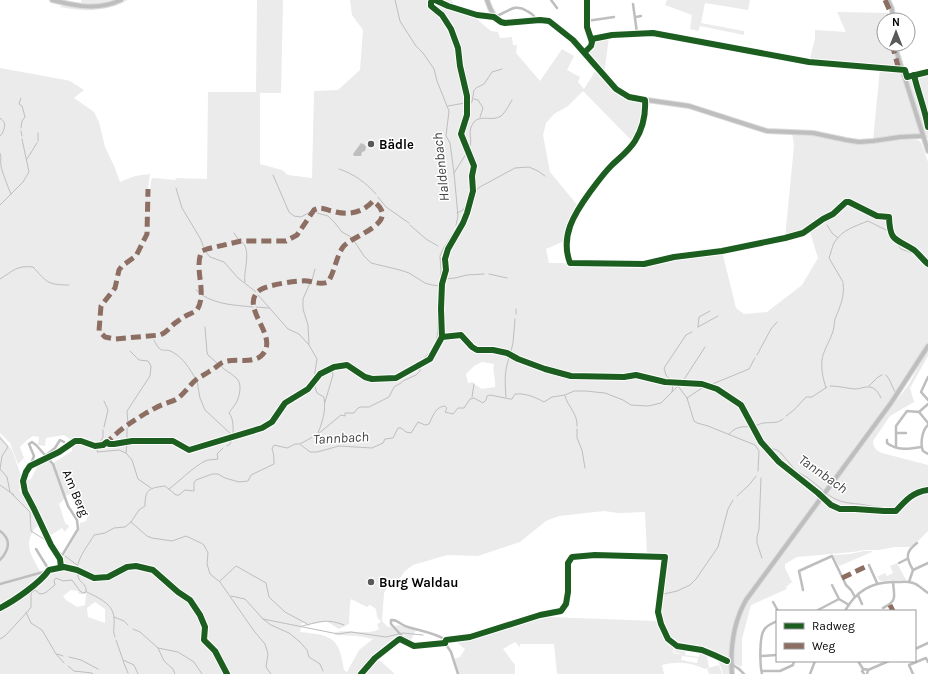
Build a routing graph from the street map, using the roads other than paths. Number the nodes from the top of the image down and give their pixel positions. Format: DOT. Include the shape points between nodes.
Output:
graph roads {
  1 [pos="52,0"];
  2 [pos="121,0"];
  3 [pos="493,0"];
  4 [pos="551,0"];
  5 [pos="587,0"];
  6 [pos="888,0"];
  7 [pos="488,2"];
  8 [pos="633,4"];
  9 [pos="557,8"];
  10 [pos="892,12"];
  11 [pos="477,16"];
  12 [pos="641,16"];
  13 [pos="494,17"];
  14 [pos="614,17"];
  15 [pos="636,17"];
  16 [pos="536,20"];
  17 [pos="587,21"];
  18 [pos="637,33"];
  19 [pos="592,38"];
  20 [pos="716,45"];
  21 [pos="585,52"];
  22 [pos="897,52"];
  23 [pos="923,136"];
  24 [pos="928,151"];
  25 [pos="928,346"];
  26 [pos="928,377"];
  27 [pos="928,400"];
  28 [pos="928,404"];
  29 [pos="919,412"];
  30 [pos="928,424"];
  31 [pos="896,433"];
  32 [pos="906,433"];
  33 [pos="887,440"];
  34 [pos="64,442"];
  35 [pos="72,442"];
  36 [pos="896,447"];
  37 [pos="921,447"];
  38 [pos="928,454"];
  39 [pos="46,457"];
  40 [pos="30,466"];
  41 [pos="0,531"];
  42 [pos="916,543"];
  43 [pos="36,549"];
  44 [pos="60,559"];
  45 [pos="907,559"];
  46 [pos="0,560"];
  47 [pos="899,563"];
  48 [pos="928,563"];
  49 [pos="869,565"];
  50 [pos="61,567"];
  51 [pos="49,570"];
  52 [pos="913,570"];
  53 [pos="893,582"];
  54 [pos="910,582"];
  55 [pos="877,583"];
  56 [pos="0,584"];
  57 [pos="832,585"];
  58 [pos="803,590"];
  59 [pos="927,592"];
  60 [pos="856,596"];
  61 [pos="839,599"];
  62 [pos="773,602"];
  63 [pos="849,604"];
  64 [pos="862,604"];
  65 [pos="0,608"];
  66 [pos="883,608"];
  67 [pos="777,610"];
  68 [pos="818,610"];
  69 [pos="846,610"];
  70 [pos="776,621"];
  71 [pos="400,639"];
  72 [pos="668,639"];
  73 [pos="445,643"];
  74 [pos="928,643"];
  75 [pos="916,649"];
  76 [pos="776,655"];
  77 [pos="761,656"];
  78 [pos="794,662"];
  79 [pos="815,662"];
  80 [pos="859,662"];
  81 [pos="887,662"];
  82 [pos="928,662"];
  83 [pos="762,673"];
  84 [pos="865,673"];
  85 [pos="226,674"];
  86 [pos="361,674"];
  87 [pos="458,674"];
  88 [pos="732,674"];
  89 [pos="744,674"];
  90 [pos="810,674"];
  91 [pos="913,674"];
  1 -- 2 [label="main road" via="87,8 105,6"];
  3 -- 7 [label="street"];
  4 -- 9 [label="street"];
  5 -- 17 [label="street"];
  6 -- 10 [label="main road"];
  7 -- 13 [label="main road"];
  8 -- 15 [label="street"];
  11 -- 13 [label="street"];
  12 -- 15 [label="street"];
  13 -- 16 [label="main road" via="505,23"];
  13 -- 16 [label="street" via="516,7 524,9"];
  14 -- 17 [label="street"];
  15 -- 18 [label="street"];
  16 -- 21 [label="main road" via="546,20"];
  17 -- 19 [label="street"];
  18 -- 19 [label="street"];
  18 -- 20 [label="street" via="659,34"];
  19 -- 21 [label="street" via="591,46"];
  21 -- 23 [label="main road" via="616,88 629,97 689,106 767,131 817,133 855,142"];
  22 -- 23 [label="main road"];
  23 -- 24 [label="main road"];
  25 -- 88 [label="main road" via="878,421 746,600 737,621 732,643"];
  26 -- 27 [label="street" via="921,392"];
  28 -- 29 [label="street"];
  29 -- 30 [label="street"];
  29 -- 31 [label="street" via="907,411 896,426"];
  30 -- 37 [label="street"];
  31 -- 32 [label="street"];
  31 -- 36 [label="street"];
  33 -- 36 [label="street" via="887,443"];
  34 -- 39 [label="street" via="60,440"];
  35 -- 39 [label="street" via="60,452"];
  36 -- 37 [label="street"];
  37 -- 38 [label="street"];
  39 -- 40 [label="street"];
  39 -- 40 [label="street, Am Berg" via="32,442 29,444 34,456"];
  39 -- 44 [label="street, Am Berg" via="53,464 68,506 78,524 78,529"];
  40 -- 44 [label="street" via="23,481 25,492"];
  41 -- 46 [label="street" via="9,545"];
  42 -- 45 [label="street" via="909,548"];
  43 -- 51 [label="street"];
  44 -- 50 [label="street"];
  45 -- 47 [label="street"];
  45 -- 52 [label="street"];
  48 -- 52 [label="street"];
  49 -- 55 [label="street"];
  50 -- 51 [label="street"];
  50 -- 85 [label="street" via="94,578 108,577 127,567 136,566 152,570 190,600 206,627 204,640 215,651"];
  51 -- 56 [label="street"];
  51 -- 65 [label="street" via="14,601"];
  52 -- 54 [label="street"];
  53 -- 54 [label="street"];
  53 -- 55 [label="street"];
  53 -- 66 [label="street" via="894,600"];
  54 -- 59 [label="street"];
  55 -- 60 [label="street"];
  57 -- 61 [label="street"];
  58 -- 60 [label="street" via="799,571 832,556 846,585"];
  60 -- 63 [label="street"];
  60 -- 64 [label="street"];
  61 -- 63 [label="street"];
  61 -- 68 [label="street"];
  62 -- 67 [label="street"];
  63 -- 69 [label="street"];
  70 -- 77 [label="street" via="764,629"];
  71 -- 73 [label="street" via="414,646"];
  71 -- 73 [label="street" via="400,634 391,624 391,620 435,634 446,640"];
  71 -- 86 [label="street" via="390,645"];
  72 -- 89 [label="street, bridge" via="677,646 702,650 714,655"];
  73 -- 87 [label="street" via="451,652"];
  74 -- 75 [label="street"];
  76 -- 77 [label="street"];
  77 -- 83 [label="street"];
  78 -- 83 [label="street" via="793,666 780,671"];
  79 -- 90 [label="street"];
  80 -- 84 [label="street" via="866,669"];
  81 -- 84 [label="street"];
  82 -- 91 [label="street" via="926,658 909,665"];
}
